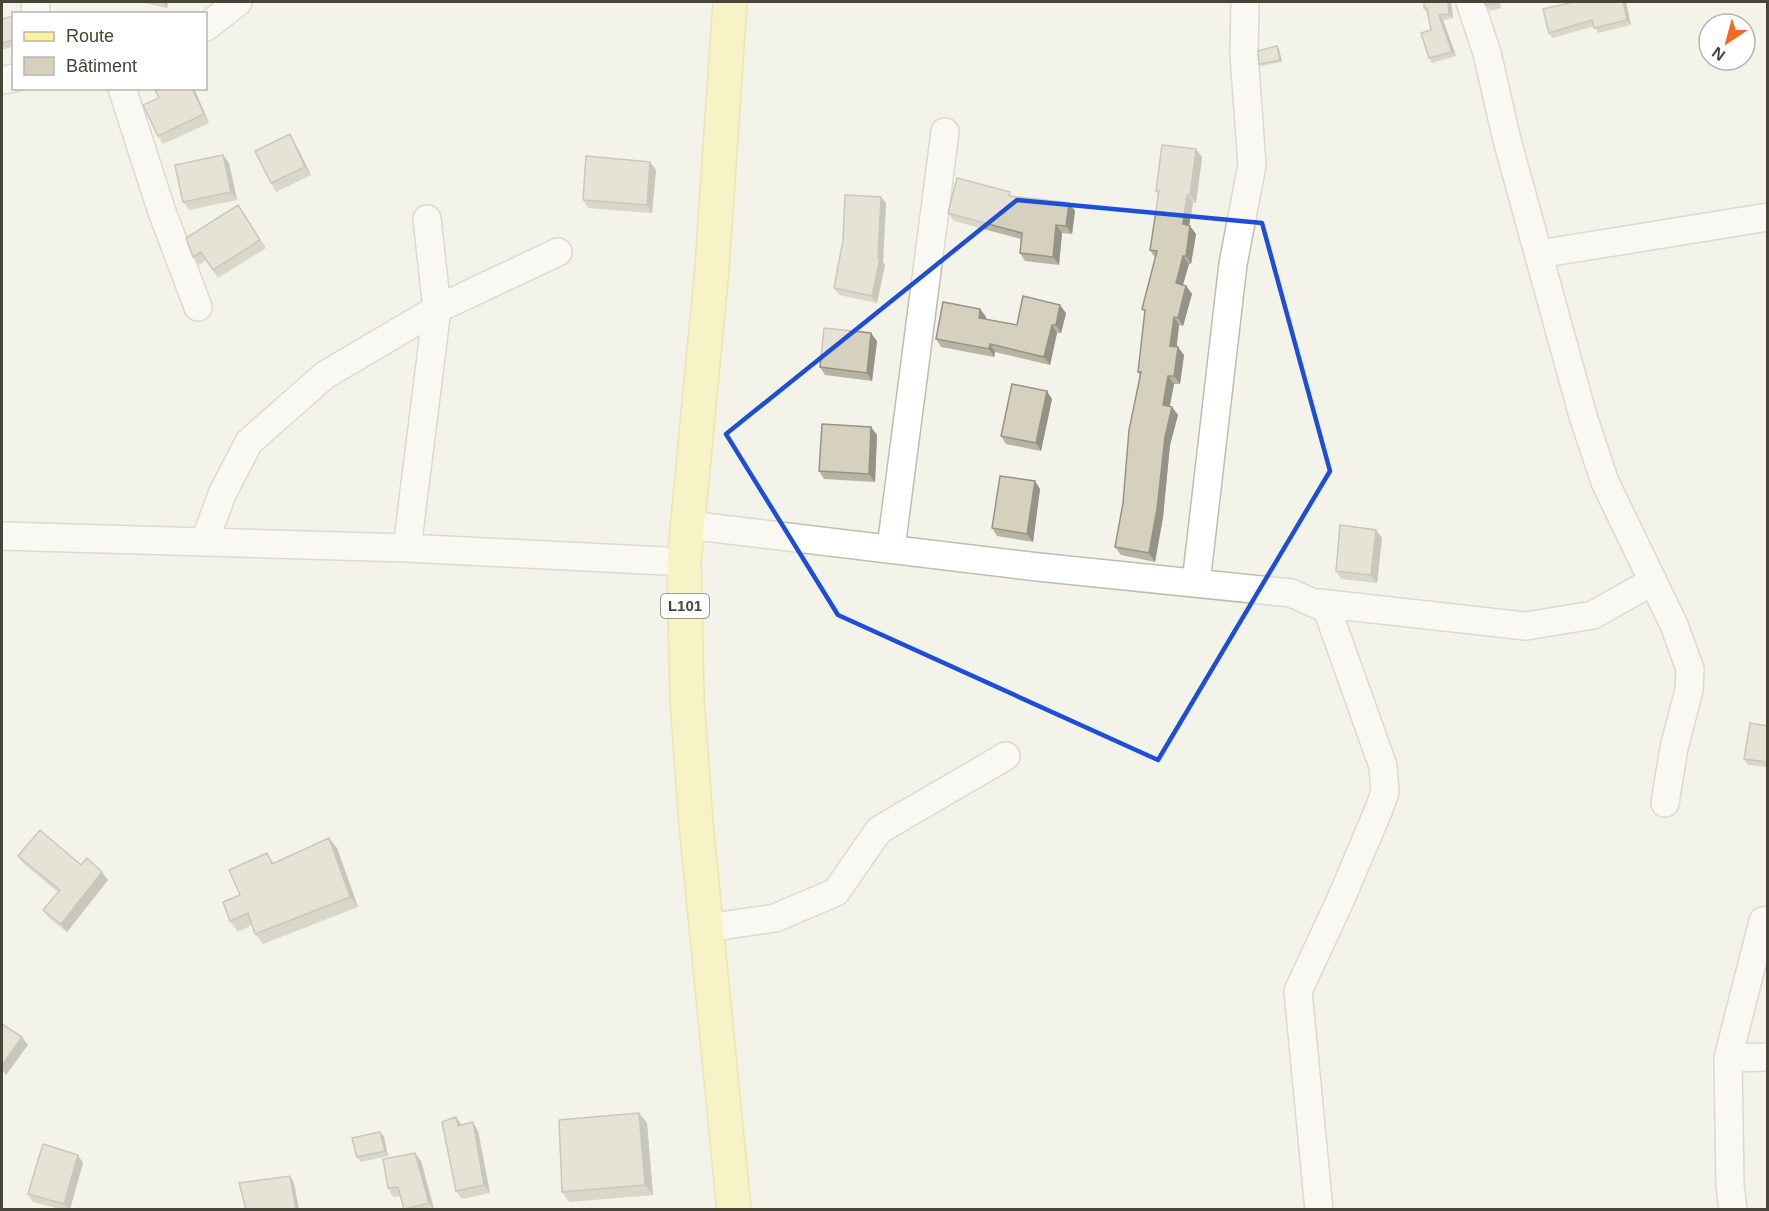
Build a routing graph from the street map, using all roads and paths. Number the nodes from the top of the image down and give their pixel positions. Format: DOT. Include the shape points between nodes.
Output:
graph roads {
  1 [pos="238,2"];
  2 [pos="730,2"];
  3 [pos="1245,2"];
  4 [pos="1470,2"];
  5 [pos="207,26"];
  6 [pos="123,90"];
  7 [pos="945,132"];
  8 [pos="1767,217"];
  9 [pos="427,219"];
  10 [pos="558,252"];
  11 [pos="1539,254"];
  12 [pos="198,307"];
  13 [pos="437,309"];
  14 [pos="688,525"];
  15 [pos="2,536"];
  16 [pos="205,540"];
  17 [pos="407,548"];
  18 [pos="891,548"];
  19 [pos="684,562"];
  20 [pos="1653,581"];
  21 [pos="1196,583"];
  22 [pos="1319,603"];
  23 [pos="1006,756"];
  24 [pos="1665,802"];
  25 [pos="1767,920"];
  26 [pos="706,928"];
  27 [pos="1767,1057"];
  28 [pos="1728,1058"];
  29 [pos="734,1209"];
  30 [pos="1319,1209"];
  31 [pos="1733,1209"];
  1 -- 5 [label="street"];
  2 -- 14 [label="main road, L101" via="712,268"];
  3 -- 21 [label="street" via="1244,54 1252,165 1233,264"];
  4 -- 11 [label="street" via="1487,52"];
  6 -- 12 [label="street"];
  7 -- 18 [label="street"];
  8 -- 11 [label="street"];
  9 -- 13 [label="street"];
  10 -- 13 [label="street"];
  11 -- 20 [label="street" via="1605,482"];
  13 -- 16 [label="street" via="325,375 249,442 223,492"];
  13 -- 17 [label="street"];
  14 -- 18 [label="street"];
  14 -- 19 [label="main road, L101"];
  15 -- 16 [label="street"];
  16 -- 17 [label="street"];
  17 -- 19 [label="street"];
  18 -- 21 [label="street"];
  19 -- 26 [label="main road, L101" via="687,699"];
  20 -- 22 [label="street" via="1593,615 1526,626"];
  20 -- 24 [label="street" via="1690,669"];
  21 -- 22 [label="street" via="1291,592"];
  22 -- 30 [label="street" via="1327,609 1340,641 1383,766 1385,792 1298,991"];
  23 -- 26 [label="street" via="879,830 836,892 775,918"];
  25 -- 28 [label="street" via="1763,921"];
  26 -- 29 [label="main road, L101"];
  27 -- 28 [label="street"];
  28 -- 31 [label="street"];
}
